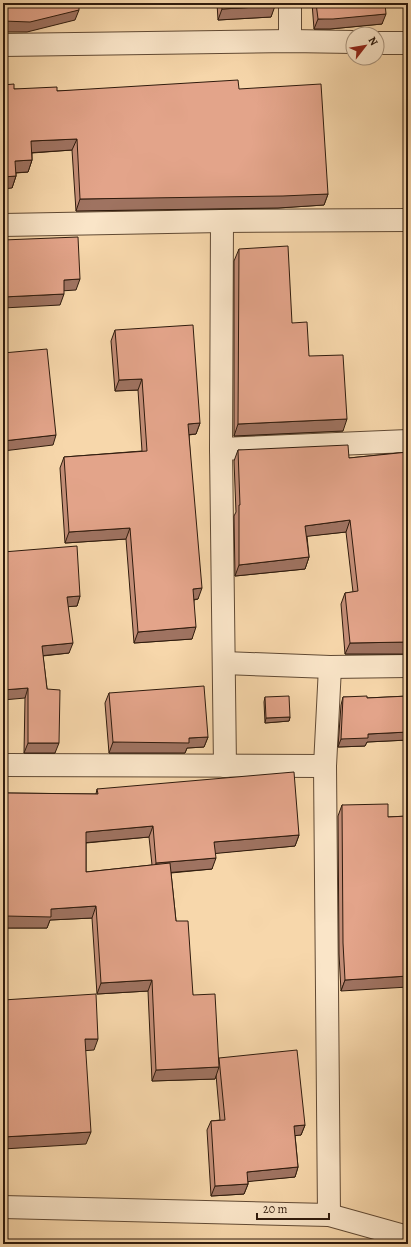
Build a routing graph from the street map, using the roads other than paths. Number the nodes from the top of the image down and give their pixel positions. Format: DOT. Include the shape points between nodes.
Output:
graph roads {
  1 [pos="290,3"];
  2 [pos="290,41"];
  3 [pos="345,42"];
  4 [pos="385,43"];
  5 [pos="408,43"];
  6 [pos="3,45"];
  7 [pos="408,220"];
  8 [pos="222,221"];
  9 [pos="3,225"];
  10 [pos="408,441"];
  11 [pos="221,449"];
  12 [pos="224,663"];
  13 [pos="408,666"];
  14 [pos="330,667"];
  15 [pos="3,765"];
  16 [pos="225,766"];
  17 [pos="325,766"];
  18 [pos="3,1207"];
  19 [pos="328,1215"];
  20 [pos="408,1237"];
  1 -- 2 [label="street"];
  2 -- 3 [label="street"];
  2 -- 6 [label="street"];
  4 -- 5 [label="street"];
  7 -- 8 [label="street"];
  8 -- 9 [label="street"];
  8 -- 11 [label="street"];
  10 -- 11 [label="street"];
  11 -- 12 [label="street"];
  12 -- 14 [label="street"];
  12 -- 16 [label="street"];
  13 -- 14 [label="street"];
  14 -- 17 [label="street"];
  15 -- 16 [label="street"];
  16 -- 17 [label="street"];
  17 -- 19 [label="street"];
  18 -- 19 [label="street"];
  19 -- 20 [label="street"];
}
